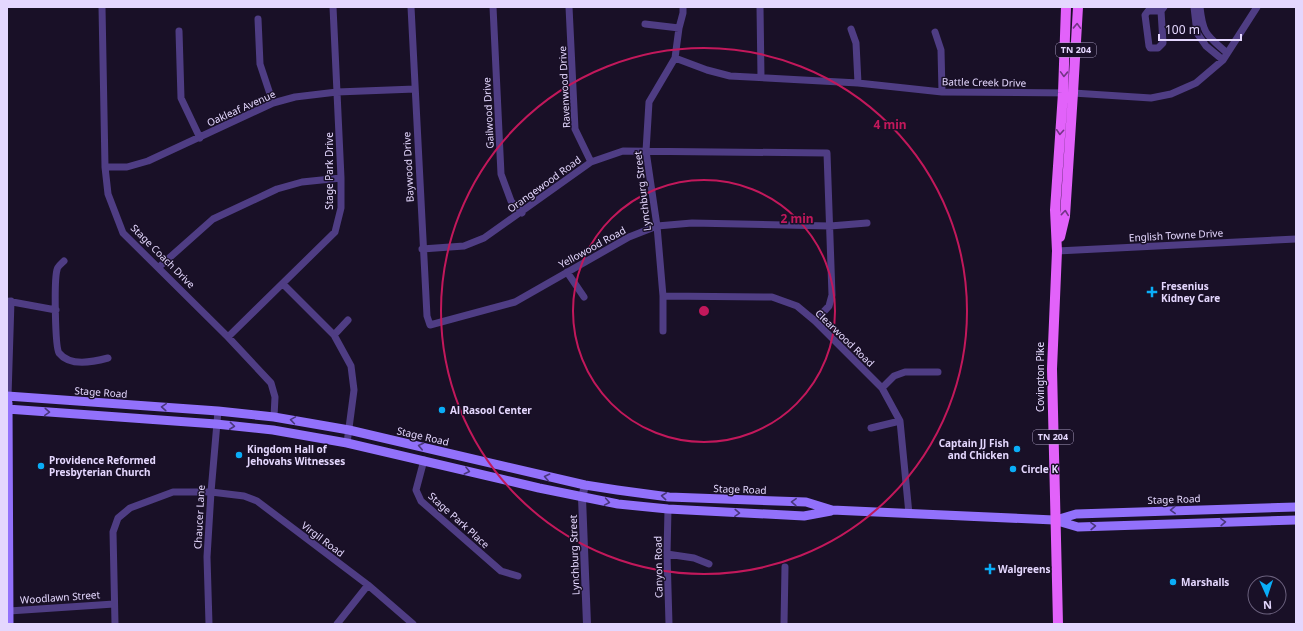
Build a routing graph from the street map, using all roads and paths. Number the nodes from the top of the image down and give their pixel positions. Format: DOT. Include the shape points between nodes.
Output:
graph roads {
  1 [pos="102,7"];
  2 [pos="333,7"];
  3 [pos="411,7"];
  4 [pos="493,7"];
  5 [pos="569,7"];
  6 [pos="683,7"];
  7 [pos="760,7"];
  8 [pos="1066,7"];
  9 [pos="1078,7"];
  10 [pos="1194,7"];
  11 [pos="1200,7"];
  12 [pos="1257,7"];
  13 [pos="1162,9"];
  14 [pos="258,19"];
  15 [pos="645,24"];
  16 [pos="679,28"];
  17 [pos="851,29"];
  18 [pos="179,31"];
  19 [pos="935,32"];
  20 [pos="1227,53"];
  21 [pos="675,58"];
  22 [pos="1223,60"];
  23 [pos="761,77"];
  24 [pos="858,83"];
  25 [pos="415,89"];
  26 [pos="337,92"];
  27 [pos="942,92"];
  28 [pos="1063,93"];
  29 [pos="1073,93"];
  30 [pos="274,103"];
  31 [pos="200,138"];
  32 [pos="646,151"];
  33 [pos="591,162"];
  34 [pos="105,167"];
  35 [pos="341,178"];
  36 [pos="522,213"];
  37 [pos="866,223"];
  38 [pos="657,226"];
  39 [pos="830,226"];
  40 [pos="1296,238"];
  41 [pos="422,249"];
  42 [pos="1057,251"];
  43 [pos="64,261"];
  44 [pos="159,267"];
  45 [pos="567,272"];
  46 [pos="283,284"];
  47 [pos="662,296"];
  48 [pos="584,297"];
  49 [pos="9,301"];
  50 [pos="56,310"];
  51 [pos="348,320"];
  52 [pos="815,321"];
  53 [pos="430,325"];
  54 [pos="663,331"];
  55 [pos="334,335"];
  56 [pos="228,337"];
  57 [pos="108,358"];
  58 [pos="938,372"];
  59 [pos="882,388"];
  60 [pos="8,396"];
  61 [pos="8,409"];
  62 [pos="218,411"];
  63 [pos="274,417"];
  64 [pos="900,421"];
  65 [pos="216,424"];
  66 [pos="871,428"];
  67 [pos="349,430"];
  68 [pos="347,443"];
  69 [pos="424,460"];
  70 [pos="585,485"];
  71 [pos="210,492"];
  72 [pos="582,498"];
  73 [pos="1296,507"];
  74 [pos="668,509"];
  75 [pos="832,510"];
  76 [pos="909,514"];
  77 [pos="1054,520"];
  78 [pos="1296,520"];
  79 [pos="667,554"];
  80 [pos="709,564"];
  81 [pos="785,567"];
  82 [pos="518,576"];
  83 [pos="368,585"];
  84 [pos="114,604"];
  85 [pos="8,611"];
  86 [pos="9,624"];
  87 [pos="115,624"];
  88 [pos="209,624"];
  89 [pos="337,624"];
  90 [pos="413,624"];
  91 [pos="587,624"];
  92 [pos="669,624"];
  93 [pos="784,624"];
  94 [pos="1058,624"];
  1 -- 34 [label="street, Stage Coach Drive"];
  2 -- 26 [label="street, Stage Park Drive"];
  3 -- 25 [label="street, Baywood Drive"];
  4 -- 36 [label="street, Gailwood Drive" via="501,174 512,201"];
  5 -- 33 [label="street, Ravenwood Drive" via="575,129"];
  6 -- 16 [label="street, Lynchburg Street" via="684,13"];
  7 -- 23 [label="street"];
  8 -- 28 [label="main road, Covington Pike / TN 204, one-way"];
  29 -- 9 [label="main road, Covington Pike / TN 204, one-way"];
  10 -- 22 [label="street" via="1198,33 1206,46"];
  11 -- 20 [label="street" via="1206,33"];
  12 -- 20 [label="street, Battle Creek Drive"];
  13 -- 13 [label="street" via="1163,43 1158,48 1150,48 1145,15 1148,11"];
  14 -- 30 [label="street" via="260,64"];
  15 -- 16 [label="street"];
  16 -- 21 [label="street, Lynchburg Street"];
  17 -- 24 [label="street" via="856,43"];
  18 -- 31 [label="street" via="181,98"];
  19 -- 27 [label="street" via="941,50"];
  20 -- 22 [label="street, Battle Creek Drive"];
  21 -- 23 [label="street, Battle Creek Drive" via="730,76"];
  21 -- 32 [label="street, Lynchburg Street" via="649,102"];
  22 -- 29 [label="street, Battle Creek Drive" via="1196,83 1171,94 1151,98"];
  23 -- 24 [label="street, Battle Creek Drive"];
  24 -- 27 [label="street, Battle Creek Drive"];
  25 -- 26 [label="street, Oakleaf Avenue"];
  25 -- 41 [label="street, Baywood Drive"];
  26 -- 30 [label="street, Oakleaf Avenue" via="294,96"];
  26 -- 35 [label="street, Stage Park Drive"];
  27 -- 28 [label="street, Battle Creek Drive"];
  28 -- 29 [label="street, Battle Creek Drive"];
  28 -- 42 [label="main road, Covington Pike / TN 204, one-way" via="1055,210"];
  42 -- 29 [label="main road, Covington Pike / TN 204, one-way" via="1065,216"];
  30 -- 31 [label="street, Oakleaf Avenue"];
  31 -- 34 [label="street, Oakleaf Avenue" via="148,161 127,167"];
  32 -- 33 [label="street, Orangewood Road" via="623,151"];
  32 -- 38 [label="street, Lynchburg Street"];
  32 -- 39 [label="street, Orangewood Road" via="827,153"];
  33 -- 36 [label="street, Orangewood Road"];
  34 -- 44 [label="street, Stage Coach Drive" via="108,194 123,233"];
  35 -- 44 [label="street" via="302,182 277,189 213,219"];
  35 -- 46 [label="street, Stage Park Drive" via="341,208 335,232"];
  36 -- 41 [label="street, Orangewood Road" via="484,238 464,246"];
  37 -- 39 [label="street, Yellowood Road"];
  38 -- 39 [label="street, Yellowood Road" via="692,223"];
  38 -- 45 [label="street, Yellowood Road" via="629,237"];
  38 -- 47 [label="street, Lynchburg Street"];
  39 -- 52 [label="street" via="832,295 829,306"];
  40 -- 42 [label="street, English Towne Drive"];
  41 -- 53 [label="street, Baywood Drive" via="426,316"];
  42 -- 77 [label="main road, Covington Pike / TN 204" via="1052,369"];
  43 -- 50 [label="street" via="57,269"];
  44 -- 56 [label="street, Stage Coach Drive"];
  45 -- 48 [label="street"];
  45 -- 53 [label="street, Yellowood Road" via="515,302"];
  46 -- 55 [label="street"];
  46 -- 56 [label="street, Stage Park Drive"];
  47 -- 52 [label="street, Clearwood Road" via="772,297 797,306"];
  47 -- 54 [label="street, Lynchburg Street"];
  49 -- 50 [label="street"];
  49 -- 60 [label="street"];
  50 -- 57 [label="street" via="58,352 68,361 91,363"];
  51 -- 55 [label="street"];
  52 -- 59 [label="street, Clearwood Road"];
  55 -- 67 [label="street" via="351,366 354,390"];
  56 -- 63 [label="street, Stage Coach Drive" via="271,383 275,397"];
  58 -- 59 [label="street" via="905,372 894,376"];
  59 -- 64 [label="street, Clearwood Road"];
  60 -- 61 [label="main road"];
  62 -- 60 [label="main road, Stage Road, one-way"];
  61 -- 65 [label="main road, Stage Road, one-way"];
  61 -- 85 [label="main road"];
  62 -- 63 [label="main road, Stage Road"];
  62 -- 65 [label="street, Chaucer Lane"];
  67 -- 63 [label="main road, Stage Road, one-way"];
  64 -- 66 [label="street"];
  64 -- 76 [label="street, Clearwood Road"];
  65 -- 68 [label="main road, Stage Road, one-way" via="273,430"];
  65 -- 71 [label="street, Chaucer Lane"];
  67 -- 68 [label="street"];
  70 -- 67 [label="main road, Stage Road, one-way"];
  68 -- 69 [label="main road, Stage Road"];
  69 -- 72 [label="main road, Stage Road, one-way"];
  69 -- 82 [label="street, Stage Park Place" via="416,490 421,501 501,571"];
  70 -- 72 [label="street, Lynchburg Street"];
  75 -- 70 [label="main road, Stage Road, one-way" via="806,502 669,496"];
  71 -- 83 [label="street, Virgil Road" via="244,496 257,501"];
  71 -- 84 [label="street, Virgil Road" via="173,492 130,508 118,518 114,532"];
  71 -- 88 [label="street, Chaucer Lane" via="207,557"];
  72 -- 74 [label="main road, Stage Road, one-way"];
  72 -- 91 [label="street, Lynchburg Street"];
  73 -- 77 [label="main road, Stage Road, one-way" via="1076,514"];
  74 -- 75 [label="main road, Stage Road, one-way" via="804,516"];
  74 -- 79 [label="street, Canyon Road"];
  75 -- 76 [label="main road, Stage Road"];
  76 -- 77 [label="main road, Stage Road"];
  77 -- 78 [label="main road, Stage Road, one-way" via="1078,527"];
  77 -- 94 [label="main road, Covington Pike / TN 204"];
  79 -- 80 [label="street" via="694,558"];
  79 -- 92 [label="street, Canyon Road"];
  81 -- 93 [label="street"];
  83 -- 89 [label="street"];
  83 -- 90 [label="street, Virgil Road"];
  84 -- 85 [label="street, Woodlawn Street"];
  84 -- 87 [label="street, Virgil Road"];
  85 -- 86 [label="main road"];
}
